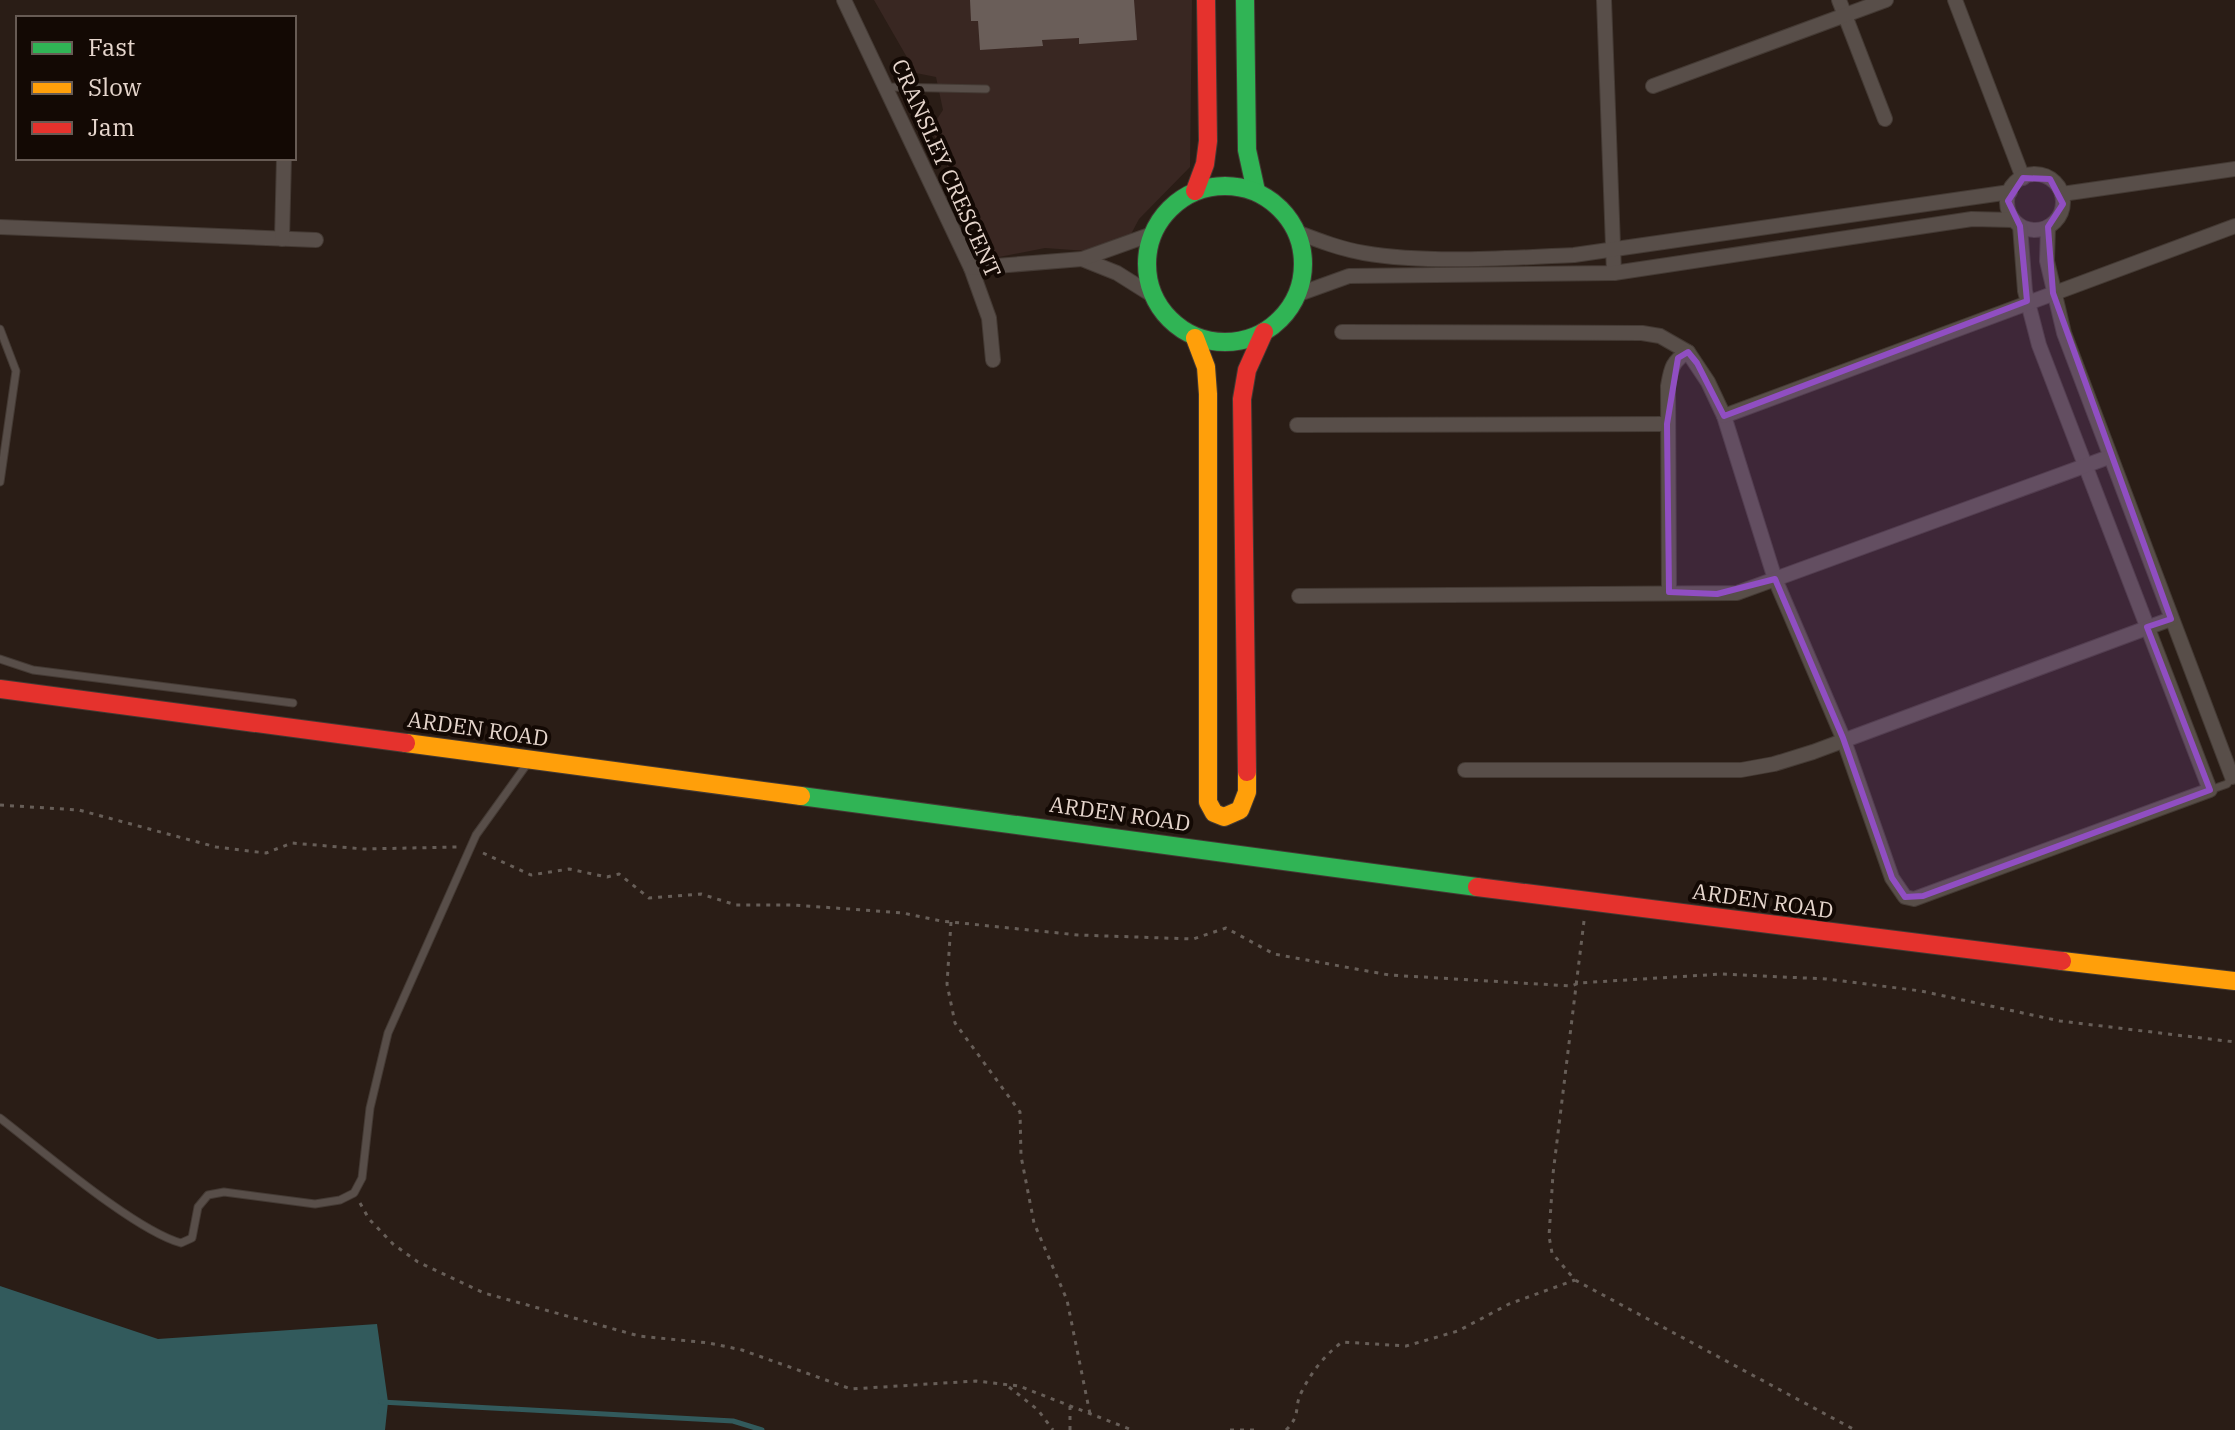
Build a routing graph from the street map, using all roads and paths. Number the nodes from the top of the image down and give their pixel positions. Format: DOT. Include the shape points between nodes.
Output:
graph roads {
  1 [pos="844,0"];
  2 [pos="1206,0"];
  3 [pos="1245,0"];
  4 [pos="1604,0"];
  5 [pos="1839,0"];
  6 [pos="1886,0"];
  7 [pos="1955,0"];
  8 [pos="1845,15"];
  9 [pos="1653,86"];
  10 [pos="888,87"];
  11 [pos="986,89"];
  12 [pos="1885,119"];
  13 [pos="284,160"];
  14 [pos="2235,169"];
  15 [pos="2023,178"];
  16 [pos="1195,191"];
  17 [pos="1256,191"];
  18 [pos="2010,192"];
  19 [pos="2062,194"];
  20 [pos="2017,223"];
  21 [pos="2235,226"];
  22 [pos="0,227"];
  23 [pos="2048,227"];
  24 [pos="1299,233"];
  25 [pos="1152,234"];
  26 [pos="282,239"];
  27 [pos="316,240"];
  28 [pos="1612,248"];
  29 [pos="1082,259"];
  30 [pos="971,268"];
  31 [pos="1614,273"];
  32 [pos="2053,293"];
  33 [pos="1299,294"];
  34 [pos="1152,295"];
  35 [pos="2027,301"];
  36 [pos="0,329"];
  37 [pos="1264,332"];
  38 [pos="1342,332"];
  39 [pos="1195,338"];
  40 [pos="1688,352"];
  41 [pos="993,360"];
  42 [pos="1724,416"];
  43 [pos="1667,424"];
  44 [pos="1297,425"];
  45 [pos="2109,457"];
  46 [pos="2085,465"];
  47 [pos="0,482"];
  48 [pos="1775,579"];
  49 [pos="1669,592"];
  50 [pos="1299,596"];
  51 [pos="2171,619"];
  52 [pos="2147,627"];
  53 [pos="0,659"];
  54 [pos="0,689"];
  55 [pos="293,703"];
  56 [pos="1843,738"];
  57 [pos="530,759"];
  58 [pos="1465,770"];
  59 [pos="2232,777"];
  60 [pos="2210,790"];
  61 [pos="0,805"];
  62 [pos="470,847"];
  63 [pos="1586,899"];
  64 [pos="951,922"];
  65 [pos="2235,981"];
  66 [pos="1579,983"];
  67 [pos="2235,1042"];
  68 [pos="0,1118"];
  69 [pos="354,1193"];
  70 [pos="1575,1280"];
  71 [pos="1006,1384"];
  72 [pos="1070,1404"];
  73 [pos="1090,1414"];
  74 [pos="1053,1430"];
  75 [pos="1070,1430"];
  76 [pos="1132,1430"];
  77 [pos="1230,1430"];
  78 [pos="1258,1430"];
  79 [pos="1286,1430"];
  80 [pos="1855,1430"];
  1 -- 10 [label="street, CRANSLEY CRESCENT"];
  2 -- 16 [label="street" via="1208,141"];
  3 -- 17 [label="street" via="1247,150"];
  4 -- 28 [label="street"];
  5 -- 8 [label="street"];
  6 -- 8 [label="street"];
  7 -- 15 [label="street"];
  8 -- 9 [label="street"];
  8 -- 12 [label="street"];
  10 -- 11 [label="lane"];
  10 -- 30 [label="street, CRANSLEY CRESCENT"];
  13 -- 26 [label="street"];
  14 -- 19 [label="street"];
  15 -- 18 [label="street"];
  15 -- 19 [label="street" via="2050,179"];
  16 -- 17 [label="street" via="1225,185"];
  16 -- 25 [label="street" via="1169,208"];
  17 -- 24 [label="street" via="1281,208"];
  18 -- 20 [label="street" via="2009,211"];
  18 -- 28 [label="street"];
  19 -- 23 [label="street" via="2061,213"];
  20 -- 23 [label="street" via="2039,230"];
  20 -- 31 [label="street" via="1972,219"];
  20 -- 35 [label="street"];
  21 -- 32 [label="street"];
  22 -- 26 [label="street"];
  23 -- 32 [label="street"];
  24 -- 28 [label="street" via="1390,256 1532,257"];
  24 -- 33 [label="street" via="1305,264"];
  25 -- 29 [label="street"];
  25 -- 34 [label="street" via="1146,265"];
  26 -- 27 [label="street"];
  28 -- 31 [label="street"];
  29 -- 30 [label="street"];
  29 -- 34 [label="street"];
  30 -- 41 [label="street, CRANSLEY CRESCENT" via="989,318"];
  31 -- 33 [label="street" via="1349,276"];
  32 -- 35 [label="street"];
  32 -- 45 [label="street"];
  33 -- 37 [label="street" via="1282,320"];
  34 -- 39 [label="street" via="1170,321"];
  35 -- 42 [label="street"];
  35 -- 46 [label="street"];
  36 -- 47 [label="lane" via="16,371"];
  37 -- 39 [label="street" via="1226,344"];
  37 -- 39 [label="street" via="1247,370 1242,399 1247,792 1240,810 1224,817 1208,802 1208,394 1206,367"];
  38 -- 40 [label="street" via="1642,333 1660,336"];
  40 -- 42 [label="street"];
  40 -- 43 [label="street" via="1671,368"];
  42 -- 48 [label="street"];
  43 -- 44 [label="street"];
  43 -- 49 [label="street"];
  45 -- 46 [label="street"];
  45 -- 51 [label="street"];
  46 -- 48 [label="street"];
  46 -- 52 [label="street"];
  48 -- 49 [label="street" via="1737,593"];
  48 -- 56 [label="street"];
  49 -- 50 [label="street"];
  51 -- 52 [label="street"];
  51 -- 59 [label="street"];
  52 -- 56 [label="street"];
  52 -- 60 [label="street"];
  53 -- 55 [label="lane" via="33,670"];
  54 -- 57 [label="street, ARDEN ROAD"];
  56 -- 58 [label="street" via="1757,768"];
  56 -- 60 [label="street" via="1892,878 1905,897 1914,899"];
  57 -- 62 [label="lane"];
  57 -- 63 [label="street, ARDEN ROAD"];
  59 -- 60 [label="lane"];
  61 -- 62 [label="path" via="79,810 216,847 266,853 292,843 364,849"];
  62 -- 64 [label="path" via="531,875 569,869 607,877 619,874 649,898 701,894 736,905 903,913"];
  62 -- 69 [label="lane" via="388,1033 370,1108 362,1178"];
  63 -- 65 [label="street, ARDEN ROAD" via="1828,934"];
  63 -- 66 [label="path"];
  64 -- 66 [label="path" via="1078,935 1193,939 1226,928 1274,954 1389,975"];
  64 -- 73 [label="path" via="947,984 955,1023 1020,1112 1021,1156 1034,1223 1067,1300"];
  66 -- 67 [label="path" via="1721,974 1826,979 1921,991 2060,1021"];
  66 -- 70 [label="path" via="1549,1236 1552,1253"];
  68 -- 69 [label="lane" via="123,1211 181,1243 192,1238 198,1207 208,1195 224,1192 315,1204"];
  69 -- 71 [label="path" via="393,1244 484,1293 639,1336 742,1350 851,1389"];
  70 -- 79 [label="path" via="1509,1304 1458,1331 1406,1346 1342,1342 1325,1355 1300,1394 1298,1418"];
  70 -- 80 [label="path"];
  71 -- 72 [label="path"];
  71 -- 74 [label="path"];
  72 -- 73 [label="path"];
  72 -- 75 [label="path"];
  73 -- 76 [label="path"];
  77 -- 78 [label="path"];
}
